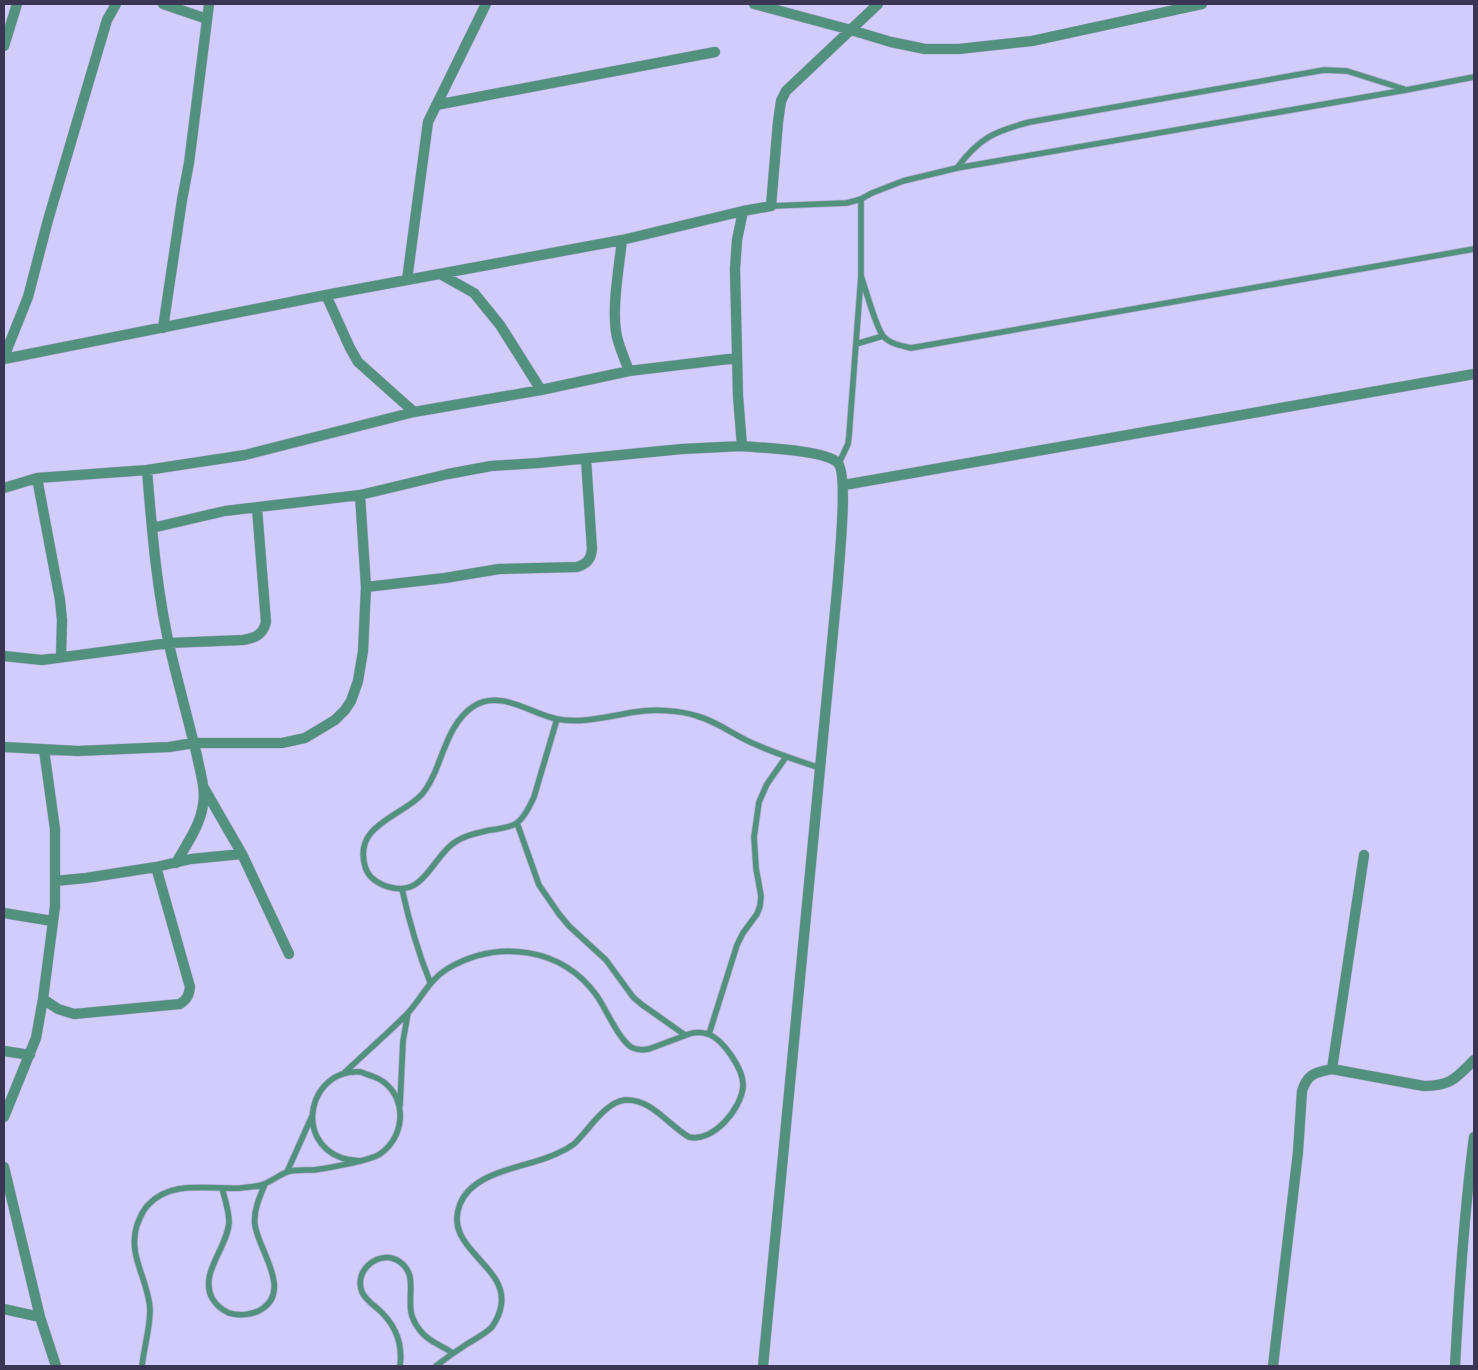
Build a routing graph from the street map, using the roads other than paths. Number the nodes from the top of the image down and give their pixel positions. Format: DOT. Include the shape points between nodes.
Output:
graph roads {
  1 [pos="17,4"];
  2 [pos="116,4"];
  3 [pos="163,4"];
  4 [pos="209,4"];
  5 [pos="486,4"];
  6 [pos="754,4"];
  7 [pos="878,4"];
  8 [pos="1202,4"];
  9 [pos="208,19"];
  10 [pos="852,30"];
  11 [pos="4,46"];
  12 [pos="715,52"];
  13 [pos="1474,77"];
  14 [pos="1406,90"];
  15 [pos="436,105"];
  16 [pos="957,168"];
  17 [pos="861,199"];
  18 [pos="771,206"];
  19 [pos="743,212"];
  20 [pos="622,240"];
  21 [pos="1474,249"];
  22 [pos="440,274"];
  23 [pos="861,276"];
  24 [pos="407,280"];
  25 [pos="326,295"];
  26 [pos="163,328"];
  27 [pos="883,336"];
  28 [pos="856,344"];
  29 [pos="4,358"];
  30 [pos="737,358"];
  31 [pos="629,371"];
  32 [pos="1474,374"];
  33 [pos="541,390"];
  34 [pos="414,412"];
  35 [pos="742,446"];
  36 [pos="586,459"];
  37 [pos="839,463"];
  38 [pos="147,470"];
  39 [pos="38,478"];
  40 [pos="844,485"];
  41 [pos="4,488"];
  42 [pos="360,496"];
  43 [pos="257,508"];
  44 [pos="152,528"];
  45 [pos="366,587"];
  46 [pos="169,643"];
  47 [pos="4,656"];
  48 [pos="61,656"];
  49 [pos="557,719"];
  50 [pos="194,743"];
  51 [pos="4,747"];
  52 [pos="44,750"];
  53 [pos="786,756"];
  54 [pos="820,768"];
  55 [pos="204,787"];
  56 [pos="517,823"];
  57 [pos="242,854"];
  58 [pos="1364,855"];
  59 [pos="176,863"];
  60 [pos="156,867"];
  61 [pos="55,881"];
  62 [pos="402,889"];
  63 [pos="4,913"];
  64 [pos="52,921"];
  65 [pos="289,954"];
  66 [pos="430,982"];
  67 [pos="43,999"];
  68 [pos="408,1013"];
  69 [pos="709,1034"];
  70 [pos="684,1035"];
  71 [pos="4,1051"];
  72 [pos="30,1055"];
  73 [pos="1474,1060"];
  74 [pos="1332,1069"];
  75 [pos="343,1074"];
  76 [pos="400,1108"];
  77 [pos="312,1116"];
  78 [pos="4,1117"];
  79 [pos="1474,1137"];
  80 [pos="361,1161"];
  81 [pos="4,1167"];
  82 [pos="287,1172"];
  83 [pos="265,1184"];
  84 [pos="222,1188"];
  85 [pos="4,1309"];
  86 [pos="40,1317"];
  87 [pos="453,1353"];
  88 [pos="56,1366"];
  89 [pos="142,1366"];
  90 [pos="400,1366"];
  91 [pos="436,1366"];
  92 [pos="763,1366"];
  93 [pos="1273,1366"];
  94 [pos="1455,1366"];
  1 -- 11 [label="street"];
  2 -- 29 [label="street" via="99,49 28,297"];
  3 -- 9 [label="street"];
  4 -- 9 [label="street"];
  5 -- 15 [label="street"];
  6 -- 10 [label="street"];
  7 -- 10 [label="street"];
  8 -- 10 [label="street" via="1032,41 959,49 925,49"];
  9 -- 26 [label="street"];
  10 -- 18 [label="street" via="786,91 781,101"];
  12 -- 15 [label="street"];
  13 -- 14 [label="lane"];
  14 -- 16 [label="lane"];
  14 -- 16 [label="lane" via="1347,71 1324,70 1030,122 986,138"];
  15 -- 24 [label="street" via="425,133"];
  16 -- 17 [label="lane" via="903,181"];
  17 -- 18 [label="lane" via="837,204"];
  17 -- 23 [label="lane"];
  18 -- 19 [label="street"];
  19 -- 20 [label="street"];
  19 -- 30 [label="street" via="735,269"];
  20 -- 22 [label="street"];
  20 -- 31 [label="street" via="616,294 617,336"];
  21 -- 27 [label="lane" via="912,348 895,344"];
  22 -- 24 [label="street"];
  22 -- 33 [label="street" via="474,293 500,325"];
  23 -- 27 [label="lane"];
  23 -- 28 [label="lane"];
  24 -- 25 [label="street"];
  25 -- 26 [label="street"];
  25 -- 34 [label="street" via="358,362"];
  26 -- 29 [label="street"];
  27 -- 28 [label="lane"];
  28 -- 37 [label="lane" via="848,444"];
  30 -- 31 [label="street"];
  30 -- 35 [label="street"];
  31 -- 33 [label="street"];
  32 -- 40 [label="street"];
  33 -- 34 [label="street"];
  34 -- 38 [label="street" via="245,455"];
  35 -- 36 [label="street"];
  35 -- 37 [label="street" via="822,454"];
  36 -- 42 [label="street" via="491,466"];
  36 -- 45 [label="street" via="592,549 590,559 582,565 500,569"];
  37 -- 40 [label="street"];
  38 -- 39 [label="street"];
  38 -- 44 [label="street"];
  39 -- 41 [label="street"];
  39 -- 48 [label="street" via="60,600"];
  40 -- 54 [label="street"];
  42 -- 43 [label="street"];
  42 -- 45 [label="street"];
  43 -- 44 [label="street" via="216,513"];
  43 -- 46 [label="street" via="266,622 261,634 243,640"];
  44 -- 46 [label="street"];
  45 -- 50 [label="street" via="364,652 358,681 351,701 335,720 292,742"];
  46 -- 48 [label="street"];
  46 -- 50 [label="street"];
  47 -- 48 [label="street" via="42,660"];
  49 -- 53 [label="lane" via="577,721 649,710 696,715"];
  49 -- 56 [label="lane" via="534,797"];
  49 -- 62 [label="lane" via="500,701 477,704 462,716 453,728 432,779 421,796 378,824 364,848 364,865 371,877 389,887"];
  50 -- 52 [label="street" via="134,749"];
  50 -- 55 [label="street"];
  51 -- 52 [label="street"];
  52 -- 61 [label="street" via="55,830"];
  53 -- 54 [label="lane"];
  53 -- 69 [label="lane" via="759,802 754,837 760,906 737,945"];
  54 -- 92 [label="street"];
  55 -- 57 [label="street"];
  55 -- 59 [label="street" via="200,818"];
  56 -- 62 [label="lane" via="459,839 417,884"];
  56 -- 70 [label="lane" via="539,886 559,914 606,960 641,1004"];
  57 -- 59 [label="street"];
  57 -- 65 [label="street"];
  58 -- 74 [label="street"];
  59 -- 60 [label="street"];
  60 -- 61 [label="street"];
  60 -- 67 [label="street" via="190,987 187,999 180,1004 74,1014"];
  61 -- 64 [label="street"];
  62 -- 66 [label="lane" via="412,931"];
  63 -- 64 [label="street"];
  64 -- 67 [label="street"];
  66 -- 68 [label="lane"];
  66 -- 70 [label="lane" via="446,969 476,956 496,951 533,954 553,959 583,980 632,1048 649,1049"];
  67 -- 72 [label="street"];
  68 -- 75 [label="lane"];
  68 -- 76 [label="lane" via="403,1041"];
  69 -- 70 [label="lane" via="695,1032"];
  69 -- 87 [label="lane" via="735,1061 741,1071 743,1086 734,1110 712,1132 698,1138 689,1137 652,1108 637,1101 620,1101 604,1111 572,1145 546,1158 490,1176 470,1189 460,1204 458,1227 467,1245 498,1282 502,1289 502,1303 492,1326"];
  71 -- 72 [label="street"];
  72 -- 78 [label="street"];
  73 -- 74 [label="street" via="1451,1082 1437,1086"];
  74 -- 93 [label="street" via="1313,1074 1305,1082 1302,1092"];
  75 -- 76 [label="lane" via="361,1072 379,1078 393,1091"];
  75 -- 77 [label="lane" via="326,1083 316,1098"];
  76 -- 80 [label="lane" via="400,1126 392,1143 378,1155"];
  77 -- 80 [label="lane" via="315,1134 326,1149 342,1159"];
  77 -- 82 [label="lane"];
  79 -- 94 [label="street"];
  80 -- 82 [label="lane"];
  81 -- 86 [label="street"];
  82 -- 83 [label="lane"];
  83 -- 84 [label="lane"];
  83 -- 84 [label="lane" via="255,1224 275,1288 264,1308 247,1314 220,1308 208,1288 229,1223"];
  84 -- 89 [label="lane" via="164,1192 143,1212 135,1232 134,1246 150,1310"];
  85 -- 86 [label="street"];
  86 -- 88 [label="street"];
  87 -- 90 [label="lane" via="427,1337 416,1325 411,1313 411,1282 407,1268 392,1258 377,1259 364,1269 360,1284 367,1300 396,1330"];
  87 -- 91 [label="lane"];
}
